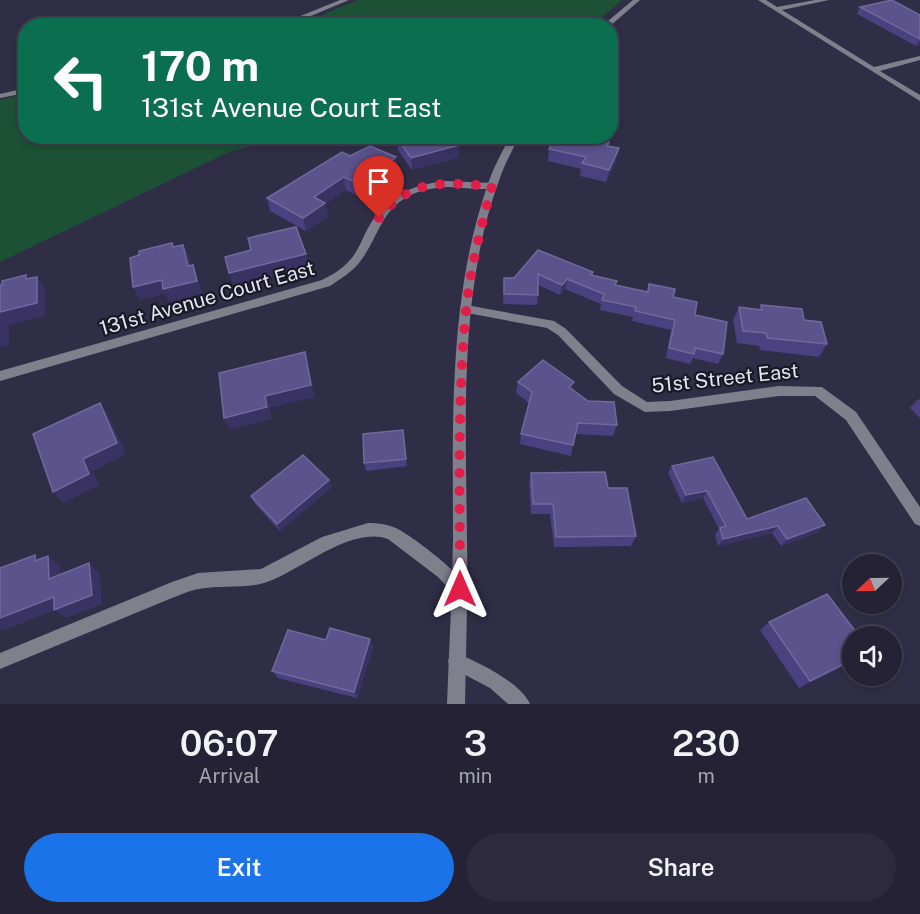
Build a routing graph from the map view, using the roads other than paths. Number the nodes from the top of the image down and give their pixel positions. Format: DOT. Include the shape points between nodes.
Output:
graph roads {
  1 [pos="346,0"];
  2 [pos="637,0"];
  3 [pos="761,0"];
  4 [pos="826,0"];
  5 [pos="776,9"];
  6 [pos="300,18"];
  7 [pos="614,18"];
  8 [pos="920,58"];
  9 [pos="873,70"];
  10 [pos="18,92"];
  11 [pos="0,96"];
  12 [pos="920,99"];
  13 [pos="511,144"];
  14 [pos="492,186"];
  15 [pos="466,309"];
  16 [pos="0,376"];
  17 [pos="920,519"];
  18 [pos="460,589"];
  19 [pos="456,660"];
  20 [pos="0,661"];
  21 [pos="456,704"];
  22 [pos="521,704"];
  1 -- 6 [label="street"];
  2 -- 7 [label="street"];
  3 -- 5 [label="street"];
  4 -- 5 [label="street"];
  5 -- 9 [label="street"];
  8 -- 9 [label="street"];
  9 -- 12 [label="street"];
  10 -- 11 [label="street"];
  13 -- 14 [label="street"];
  14 -- 15 [label="street"];
  14 -- 16 [label="street, 131st Avenue Court East" via="442,183 404,193 379,218 356,262 326,283"];
  15 -- 17 [label="street, 51st Street East" via="550,324 618,390 645,407 779,391 809,390 826,395 851,416"];
  15 -- 18 [label="street" via="459,420"];
  18 -- 19 [label="street"];
  18 -- 20 [label="street" via="393,534 368,530 327,542 262,576 198,581 180,587"];
  19 -- 21 [label="street"];
  19 -- 22 [label="street" via="496,682"];
}
